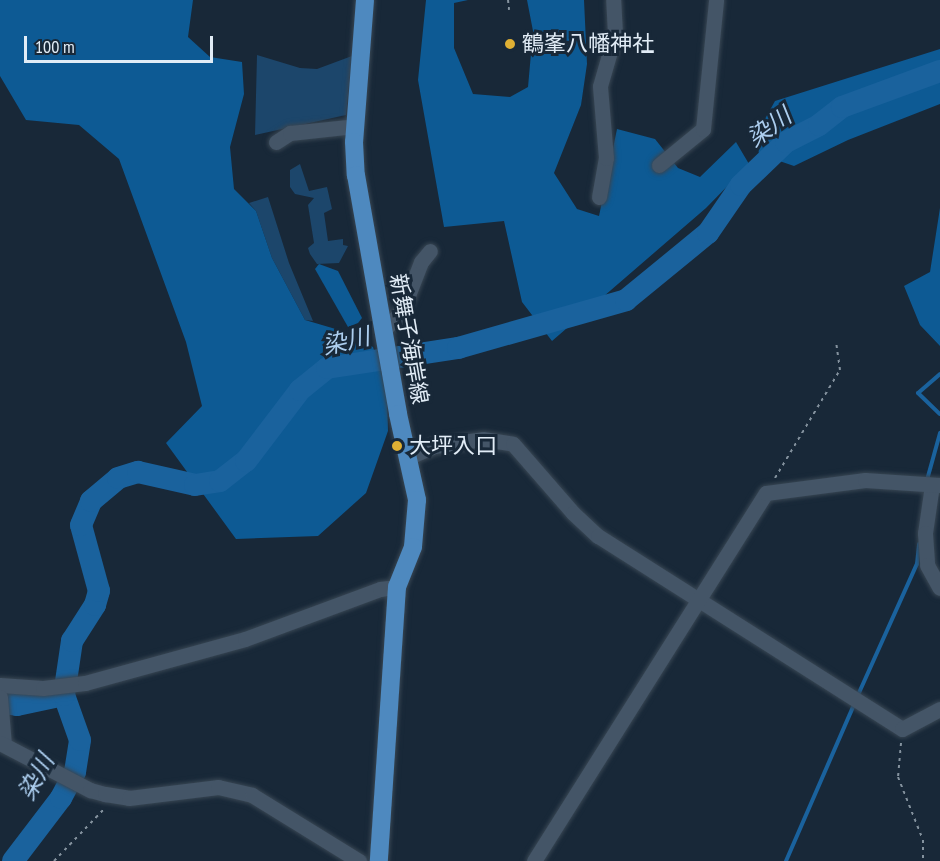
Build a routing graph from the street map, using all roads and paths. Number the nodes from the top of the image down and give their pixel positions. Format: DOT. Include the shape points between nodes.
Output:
graph roads {
  1 [pos="365,0"];
  2 [pos="508,0"];
  3 [pos="613,0"];
  4 [pos="716,0"];
  5 [pos="509,10"];
  6 [pos="355,126"];
  7 [pos="276,142"];
  8 [pos="659,165"];
  9 [pos="599,197"];
  10 [pos="430,251"];
  11 [pos="386,336"];
  12 [pos="836,340"];
  13 [pos="407,458"];
  14 [pos="936,485"];
  15 [pos="766,493"];
  16 [pos="397,587"];
  17 [pos="940,588"];
  18 [pos="698,601"];
  19 [pos="0,685"];
  20 [pos="0,697"];
  21 [pos="940,709"];
  22 [pos="902,729"];
  23 [pos="2,744"];
  24 [pos="112,795"];
  25 [pos="54,861"];
  26 [pos="359,861"];
  27 [pos="379,861"];
  28 [pos="534,861"];
  29 [pos="923,861"];
  1 -- 6 [label="main road, 新舞子海岸線"];
  2 -- 5 [label="path"];
  3 -- 9 [label="street" via="617,16 615,34 600,86 606,158"];
  4 -- 8 [label="street" via="703,129"];
  6 -- 7 [label="street" via="290,133"];
  6 -- 11 [label="main road, 新舞子海岸線" via="356,175"];
  10 -- 11 [label="street"];
  11 -- 13 [label="main road, 新舞子海岸線"];
  12 -- 15 [label="path" via="840,370"];
  13 -- 16 [label="main road, 新舞子海岸線" via="417,500 418,526"];
  13 -- 18 [label="street" via="434,446 483,439 513,444 598,536"];
  14 -- 15 [label="street" via="865,480"];
  14 -- 17 [label="street" via="925,533 927,565"];
  15 -- 18 [label="street"];
  16 -- 19 [label="street" via="380,589 245,639 85,683 43,688"];
  16 -- 27 [label="main road, 新舞子海岸線"];
  18 -- 22 [label="street"];
  18 -- 28 [label="street"];
  20 -- 23 [label="street" via="4,719"];
  21 -- 22 [label="street"];
  22 -- 29 [label="path" via="898,777 923,840"];
  23 -- 24 [label="street" via="64,777"];
  24 -- 25 [label="path"];
  24 -- 26 [label="street" via="218,787 252,795"];
}
